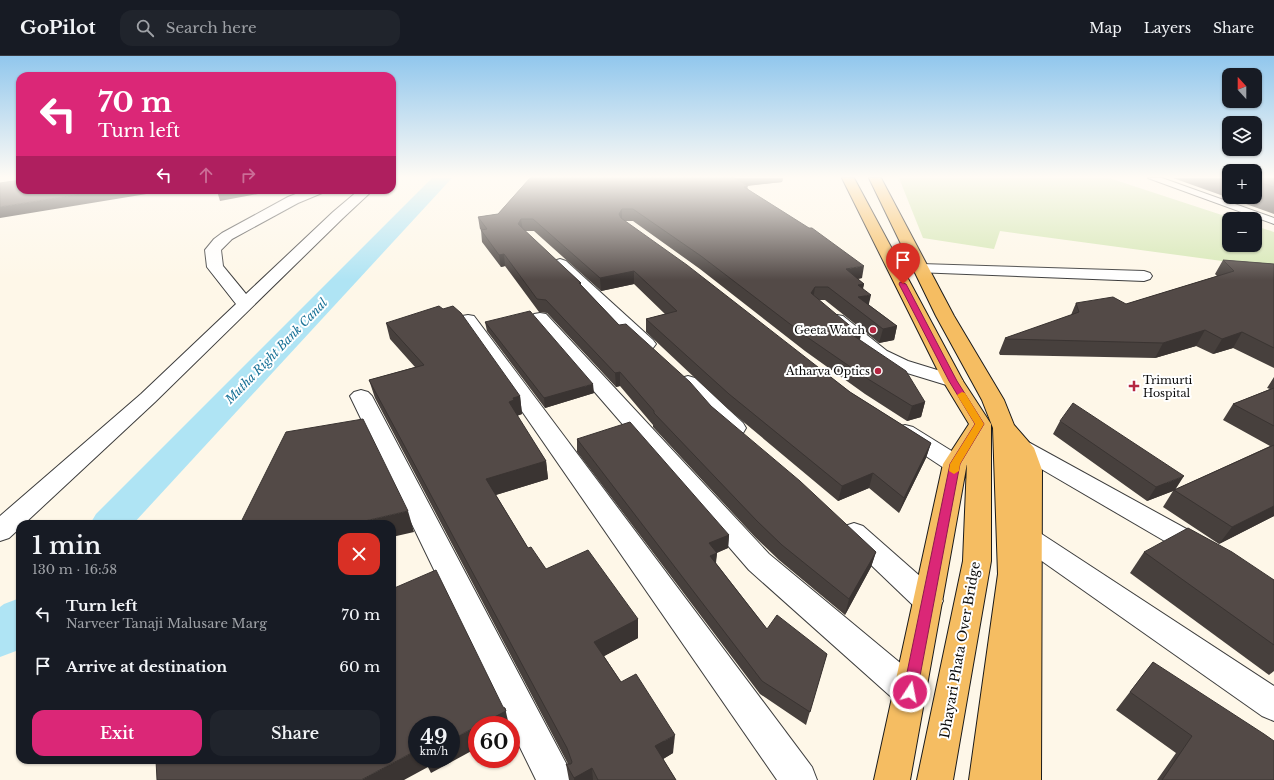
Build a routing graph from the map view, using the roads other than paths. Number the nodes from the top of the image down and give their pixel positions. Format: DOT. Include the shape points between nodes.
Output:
graph roads {
  1 [pos="272,212"];
  2 [pos="342,212"];
  3 [pos="865,212"];
  4 [pos="891,212"];
  5 [pos="1248,212"];
  6 [pos="1274,221"];
  7 [pos="546,251"];
  8 [pos="921,269"];
  9 [pos="1144,276"];
  10 [pos="245,304"];
  11 [pos="825,310"];
  12 [pos="540,318"];
  13 [pos="468,320"];
  14 [pos="953,381"];
  15 [pos="361,396"];
  16 [pos="888,421"];
  17 [pos="1002,433"];
  18 [pos="750,441"];
  19 [pos="955,464"];
  20 [pos="841,521"];
  21 [pos="0,531"];
  22 [pos="1028,538"];
  23 [pos="1220,560"];
  24 [pos="928,601"];
  25 [pos="910,692"];
  26 [pos="1274,705"];
  27 [pos="555,780"];
  28 [pos="799,780"];
  29 [pos="892,780"];
  30 [pos="935,780"];
  31 [pos="987,780"];
  32 [pos="1023,780"];
  1 -- 10 [label="street" via="219,242 213,250 215,267"];
  2 -- 10 [label="street"];
  3 -- 14 [label="main road"];
  4 -- 8 [label="main road"];
  5 -- 6 [label="lane"];
  7 -- 18 [label="street" via="719,415"];
  8 -- 9 [label="street"];
  8 -- 17 [label="main road" via="993,400"];
  10 -- 21 [label="street" via="148,398"];
  11 -- 14 [label="street" via="880,355 901,365"];
  12 -- 25 [label="street" via="759,562"];
  13 -- 28 [label="street"];
  14 -- 17 [label="main road"];
  15 -- 27 [label="street"];
  16 -- 19 [label="street"];
  17 -- 19 [label="main road"];
  17 -- 22 [label="main road" via="1030,470"];
  17 -- 23 [label="street"];
  17 -- 30 [label="main road, Dhayari Phata Over Bridge"];
  17 -- 31 [label="main road" via="1012,574"];
  19 -- 24 [label="main road"];
  20 -- 24 [label="street"];
  22 -- 26 [label="street"];
  22 -- 32 [label="main road"];
  24 -- 25 [label="main road"];
  25 -- 29 [label="main road"];
}
